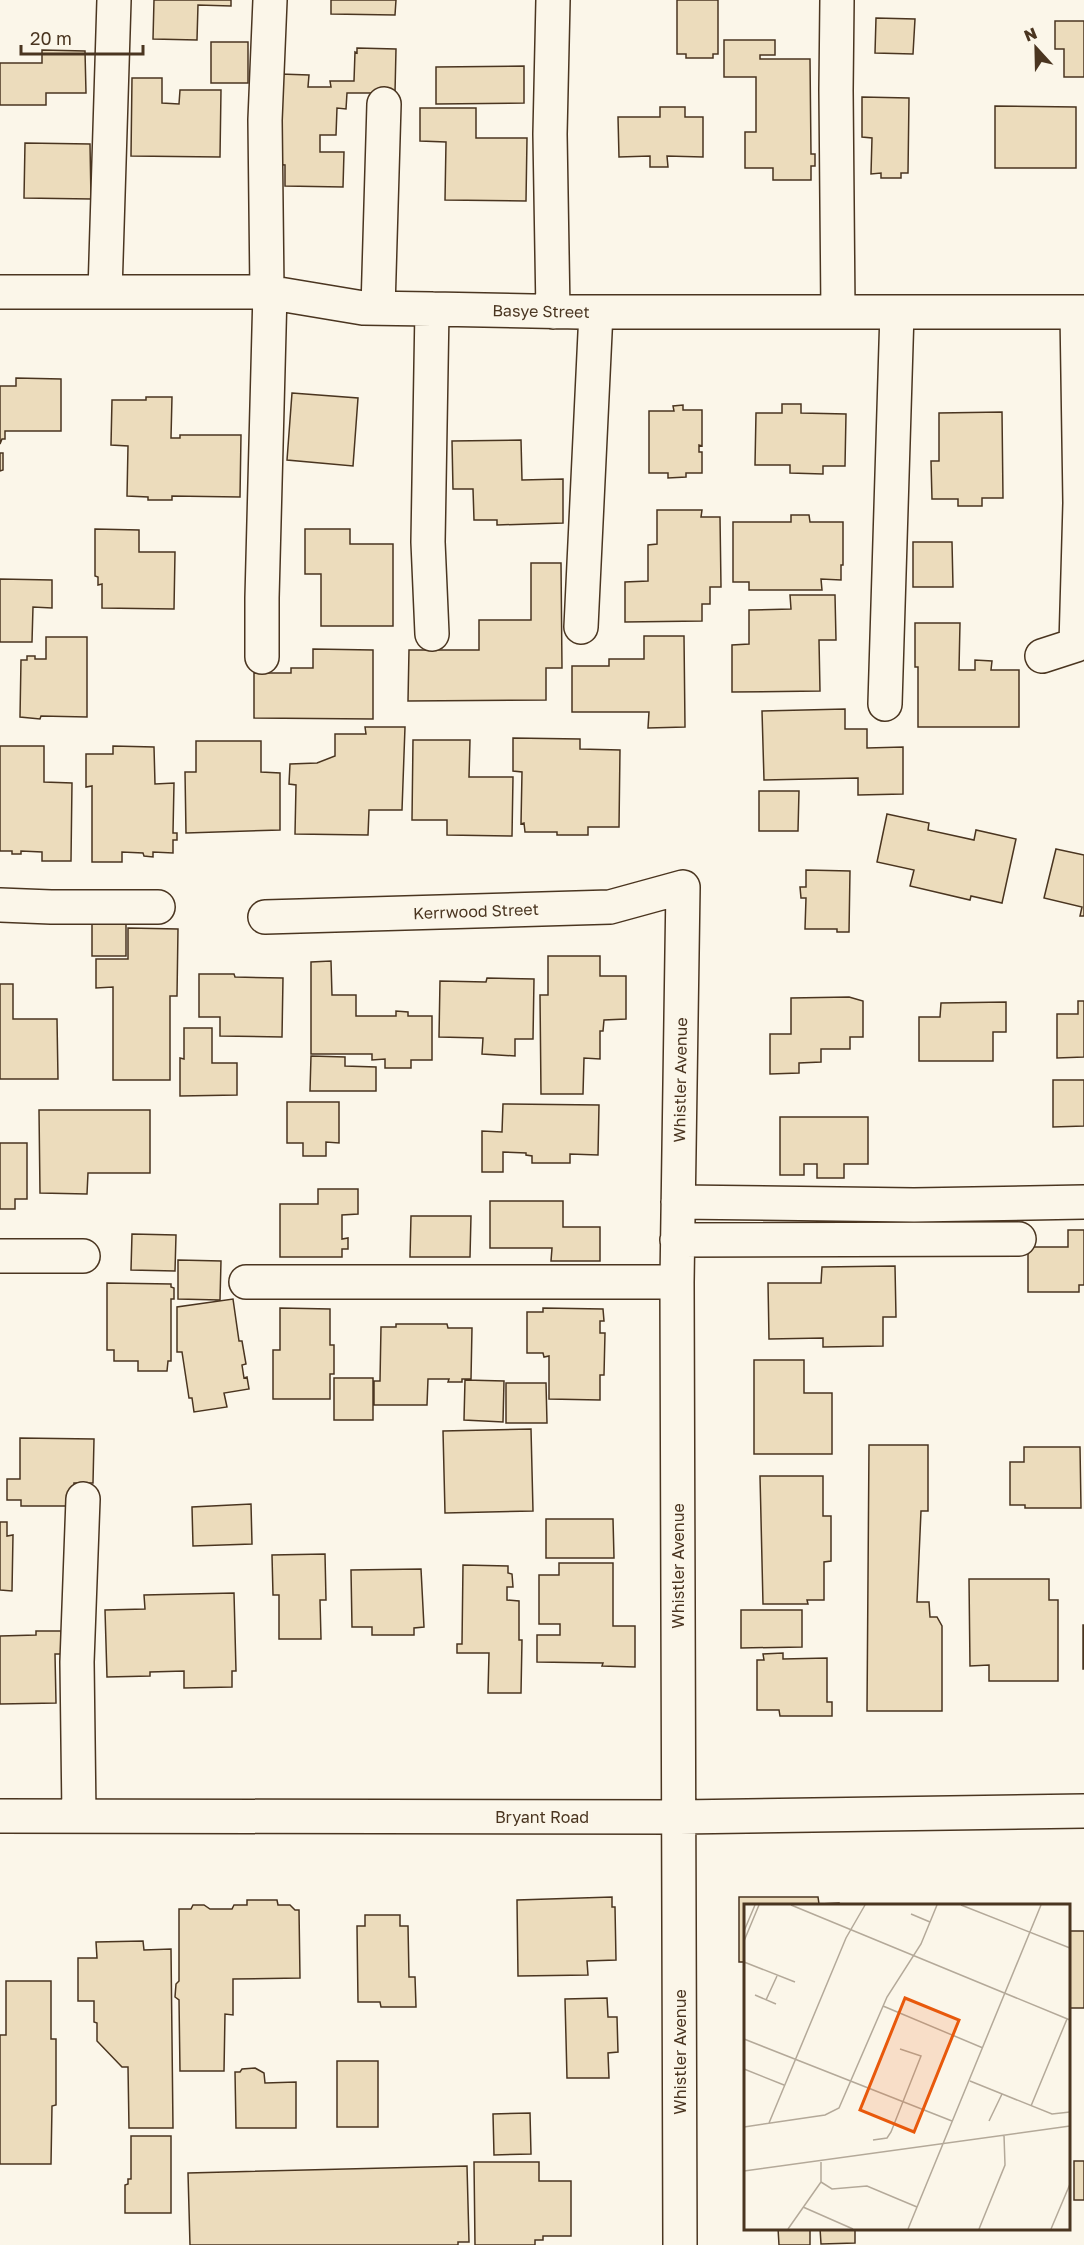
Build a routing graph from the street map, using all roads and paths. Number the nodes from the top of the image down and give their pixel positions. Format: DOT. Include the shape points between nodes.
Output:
graph roads {
  1 [pos="114,0"];
  2 [pos="270,0"];
  3 [pos="554,0"];
  4 [pos="837,0"];
  5 [pos="384,104"];
  6 [pos="0,292"];
  7 [pos="105,292"];
  8 [pos="268,292"];
  9 [pos="378,308"];
  10 [pos="432,309"];
  11 [pos="553,312"];
  12 [pos="596,312"];
  13 [pos="838,312"];
  14 [pos="897,312"];
  15 [pos="1081,312"];
  16 [pos="581,627"];
  17 [pos="432,634"];
  18 [pos="1042,656"];
  19 [pos="262,657"];
  20 [pos="885,704"];
  21 [pos="683,887"];
  22 [pos="0,905"];
  23 [pos="159,907"];
  24 [pos="265,916"];
  25 [pos="678,1202"];
  26 [pos="1084,1202"];
  27 [pos="1019,1239"];
  28 [pos="678,1240"];
  29 [pos="0,1256"];
  30 [pos="83,1256"];
  31 [pos="246,1282"];
  32 [pos="677,1282"];
  33 [pos="83,1498"];
  34 [pos="1084,1811"];
  35 [pos="0,1816"];
  36 [pos="79,1816"];
  37 [pos="680,1817"];
  38 [pos="680,2245"];
  1 -- 7 [label="street"];
  2 -- 8 [label="street" via="265,120"];
  3 -- 11 [label="street" via="550,134"];
  4 -- 13 [label="street"];
  5 -- 9 [label="street"];
  6 -- 7 [label="street, Basye Street"];
  7 -- 8 [label="street, Basye Street"];
  8 -- 9 [label="street, Basye Street"];
  8 -- 19 [label="street"];
  9 -- 10 [label="street, Basye Street"];
  10 -- 11 [label="street, Basye Street"];
  10 -- 17 [label="street" via="429,542"];
  11 -- 12 [label="street, Basye Street"];
  12 -- 13 [label="street, Basye Street"];
  12 -- 16 [label="street"];
  13 -- 14 [label="street, Basye Street"];
  14 -- 15 [label="street, Basye Street"];
  14 -- 20 [label="street"];
  15 -- 18 [label="street" via="1076,645"];
  21 -- 24 [label="street, Kerrwood Street" via="610,907"];
  21 -- 25 [label="street, Whistler Avenue"];
  22 -- 23 [label="street"];
  25 -- 26 [label="street"];
  25 -- 28 [label="street, Whistler Avenue"];
  27 -- 28 [label="street"];
  28 -- 32 [label="street, Whistler Avenue"];
  29 -- 30 [label="street"];
  31 -- 32 [label="street"];
  32 -- 37 [label="street, Whistler Avenue"];
  33 -- 36 [label="street" via="77,1662"];
  34 -- 37 [label="street, Bryant Road"];
  35 -- 36 [label="street, Bryant Road"];
  36 -- 37 [label="street, Bryant Road"];
  37 -- 38 [label="street, Whistler Avenue"];
}
